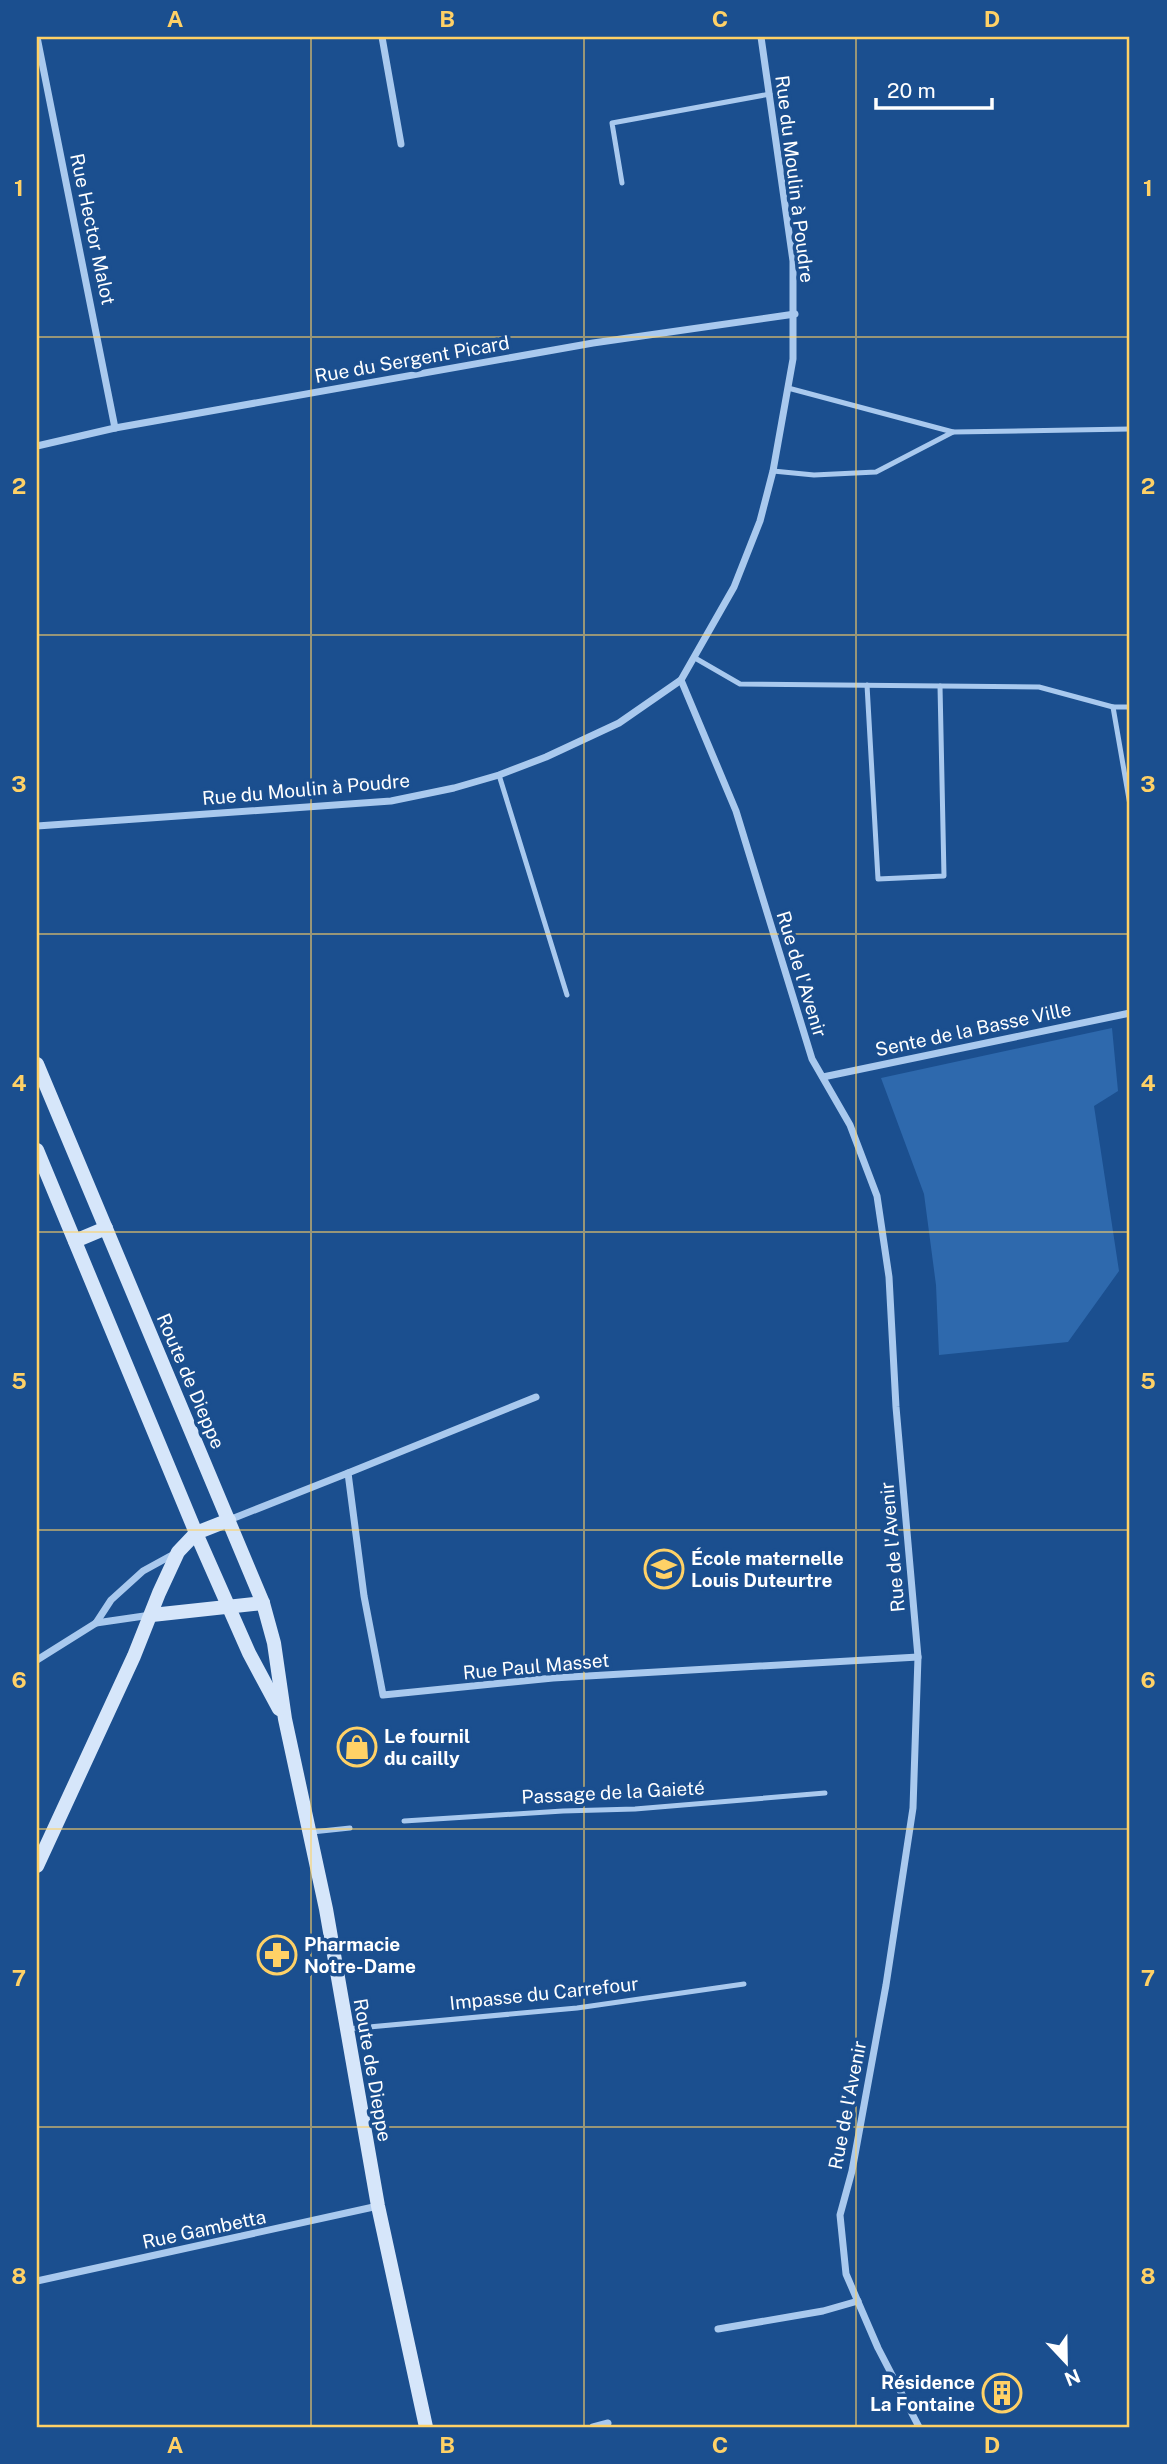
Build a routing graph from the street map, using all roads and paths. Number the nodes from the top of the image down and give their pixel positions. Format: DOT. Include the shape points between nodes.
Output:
graph roads {
  1 [pos="37,37"];
  2 [pos="382,37"];
  3 [pos="761,37"];
  4 [pos="769,94"];
  5 [pos="401,144"];
  6 [pos="621,183"];
  7 [pos="794,314"];
  8 [pos="788,388"];
  9 [pos="116,428"];
  10 [pos="1130,429"];
  11 [pos="953,432"];
  12 [pos="37,446"];
  13 [pos="773,471"];
  14 [pos="695,658"];
  15 [pos="681,680"];
  16 [pos="867,685"];
  17 [pos="940,686"];
  18 [pos="1113,707"];
  19 [pos="1130,707"];
  20 [pos="499,775"];
  21 [pos="1130,805"];
  22 [pos="37,826"];
  23 [pos="567,995"];
  24 [pos="1130,1013"];
  25 [pos="37,1064"];
  26 [pos="823,1077"];
  27 [pos="37,1150"];
  28 [pos="106,1228"];
  29 [pos="75,1241"];
  30 [pos="536,1397"];
  31 [pos="348,1473"];
  32 [pos="229,1520"];
  33 [pos="195,1533"];
  34 [pos="177,1552"];
  35 [pos="263,1603"];
  36 [pos="228,1606"];
  37 [pos="152,1615"];
  38 [pos="96,1623"];
  39 [pos="918,1657"];
  40 [pos="37,1660"];
  41 [pos="285,1719"];
  42 [pos="825,1793"];
  43 [pos="404,1821"];
  44 [pos="350,1828"];
  45 [pos="311,1832"];
  46 [pos="37,1866"];
  47 [pos="744,1984"];
  48 [pos="347,2029"];
  49 [pos="378,2206"];
  50 [pos="37,2281"];
  51 [pos="858,2301"];
  52 [pos="718,2329"];
  53 [pos="608,2423"];
  54 [pos="426,2427"];
  55 [pos="593,2427"];
  56 [pos="919,2427"];
  1 -- 9 [label="street, Rue Hector Malot"];
  2 -- 5 [label="street"];
  3 -- 4 [label="street, Rue du Moulin à Poudre"];
  4 -- 6 [label="lane" via="612,123"];
  4 -- 7 [label="street, Rue du Moulin à Poudre" via="793,261"];
  7 -- 8 [label="street, Rue du Moulin à Poudre"];
  7 -- 9 [label="street, Rue du Sergent Picard" via="593,343"];
  8 -- 11 [label="lane"];
  8 -- 13 [label="street, Rue du Moulin à Poudre"];
  9 -- 12 [label="street, Rue du Sergent Picard"];
  10 -- 11 [label="lane"];
  11 -- 13 [label="lane" via="876,472 814,475"];
  13 -- 14 [label="street, Rue du Moulin à Poudre" via="760,521 734,587"];
  14 -- 15 [label="street, Rue du Moulin à Poudre"];
  14 -- 16 [label="lane" via="740,684"];
  15 -- 20 [label="street, Rue du Moulin à Poudre" via="620,723"];
  15 -- 26 [label="street, Rue de l'Avenir" via="736,811 813,1059"];
  16 -- 17 [label="lane"];
  16 -- 17 [label="lane" via="878,879 944,876"];
  17 -- 18 [label="lane" via="1039,687"];
  18 -- 19 [label="lane"];
  18 -- 21 [label="lane"];
  20 -- 22 [label="street, Rue du Moulin à Poudre" via="391,801"];
  20 -- 23 [label="lane"];
  24 -- 26 [label="street, Sente de la Basse Ville"];
  25 -- 28 [label="main road, Route de Dieppe"];
  26 -- 39 [label="street, Rue de l'Avenir" via="850,1125 877,1196 889,1277"];
  27 -- 29 [label="main road, Route de Dieppe"];
  28 -- 29 [label="main road"];
  28 -- 32 [label="main road, Route de Dieppe"];
  29 -- 33 [label="main road, Route de Dieppe"];
  30 -- 31 [label="street"];
  31 -- 32 [label="street"];
  31 -- 39 [label="street, Rue Paul Masset" via="383,1695 553,1678"];
  32 -- 33 [label="main road"];
  32 -- 35 [label="main road, Route de Dieppe"];
  33 -- 34 [label="main road"];
  33 -- 36 [label="main road, Route de Dieppe"];
  34 -- 37 [label="main road"];
  34 -- 38 [label="street" via="143,1571 111,1600"];
  35 -- 36 [label="main road"];
  35 -- 41 [label="main road, Route de Dieppe"];
  36 -- 37 [label="main road"];
  36 -- 41 [label="main road, Route de Dieppe"];
  37 -- 38 [label="street"];
  37 -- 46 [label="main road"];
  38 -- 40 [label="street"];
  39 -- 51 [label="street, Rue de l'Avenir" via="913,1808 886,1985 840,2215 846,2274"];
  41 -- 45 [label="main road, Route de Dieppe"];
  42 -- 43 [label="lane, Passage de la Gaieté"];
  44 -- 45 [label="lane"];
  45 -- 48 [label="main road, Route de Dieppe"];
  47 -- 48 [label="lane, Impasse du Carrefour" via="577,2008"];
  48 -- 49 [label="main road, Route de Dieppe"];
  49 -- 50 [label="street, Rue Gambetta"];
  49 -- 54 [label="main road, Route de Dieppe"];
  51 -- 52 [label="street"];
  51 -- 56 [label="street, Rue de l'Avenir"];
  53 -- 55 [label="street"];
}
